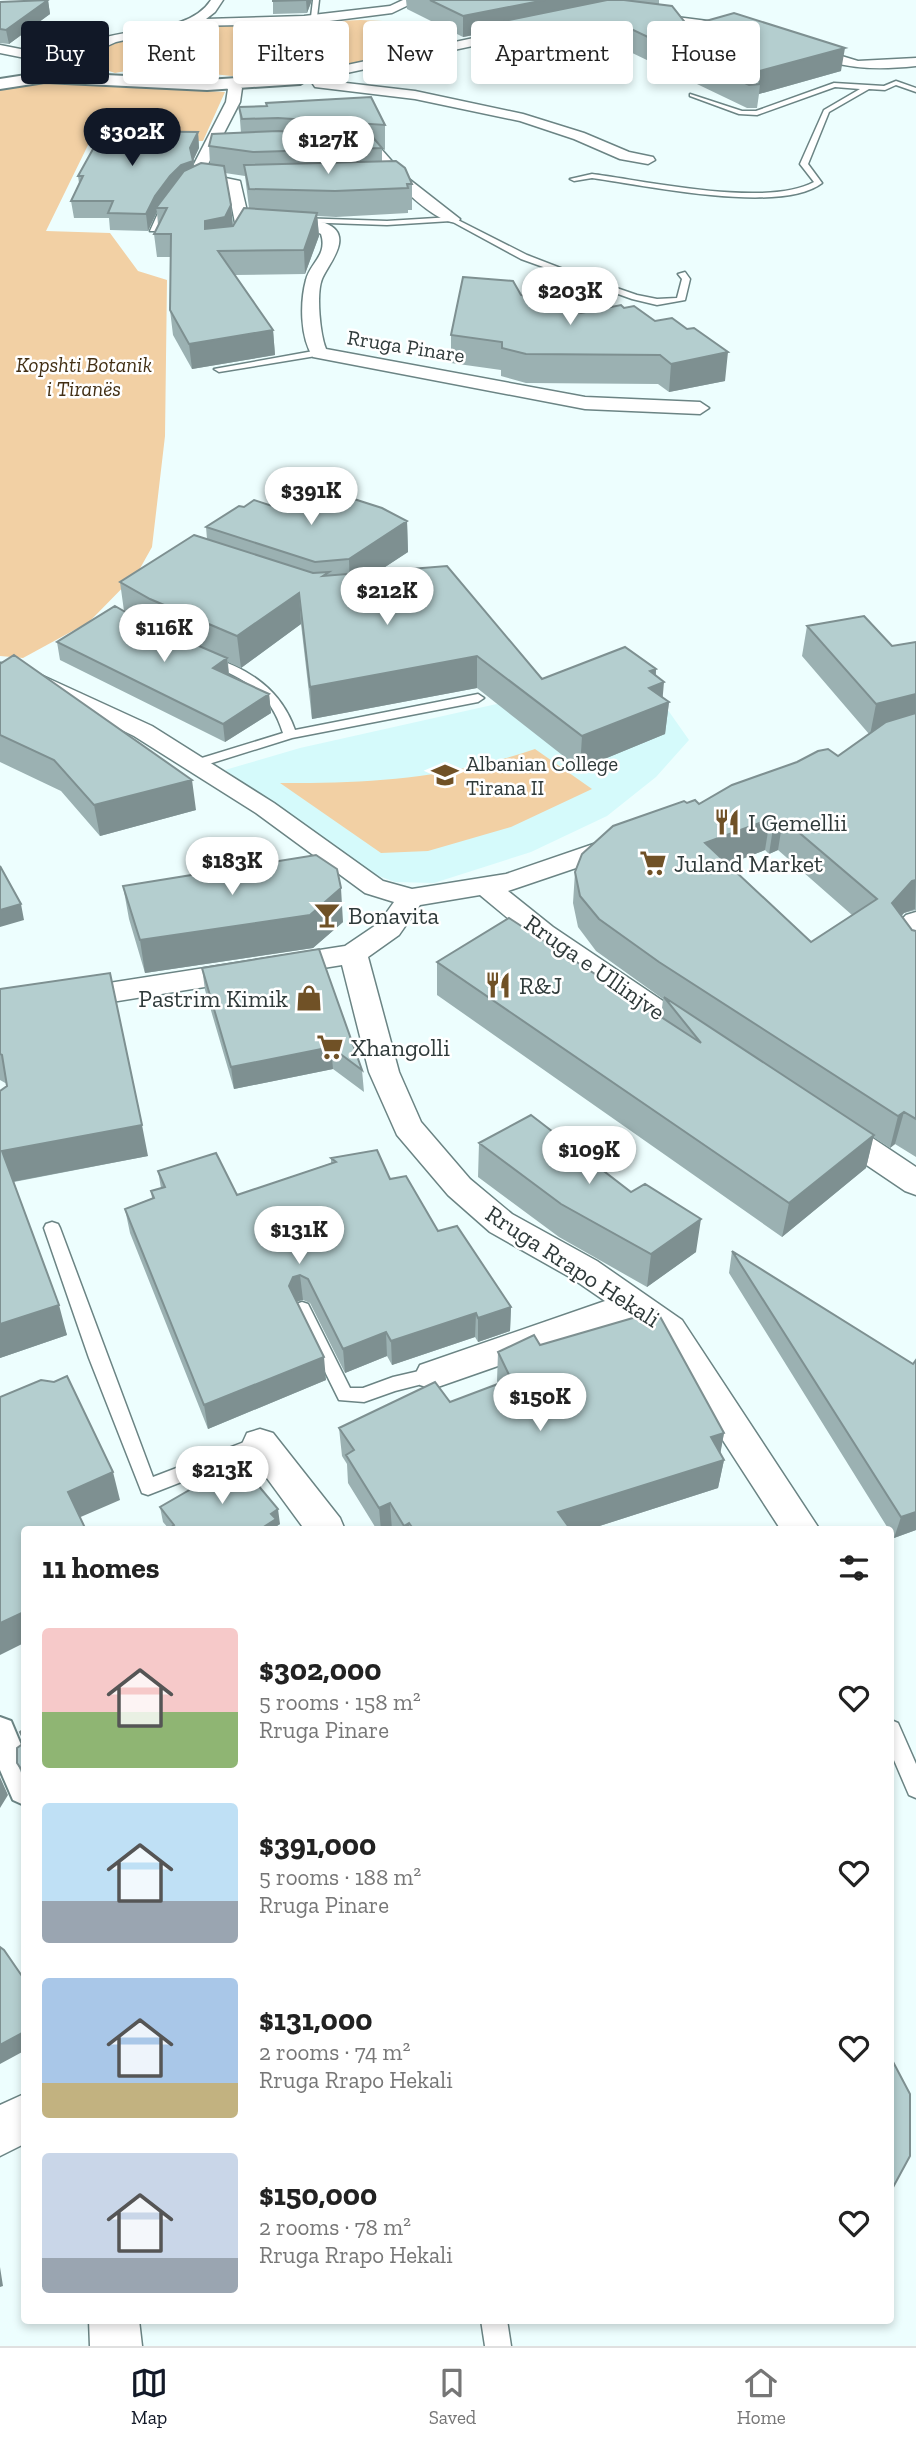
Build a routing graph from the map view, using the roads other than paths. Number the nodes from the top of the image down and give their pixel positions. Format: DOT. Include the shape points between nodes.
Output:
graph roads {
  1 [pos="217,0"];
  2 [pos="316,0"];
  3 [pos="413,0"];
  4 [pos="627,15"];
  5 [pos="314,17"];
  6 [pos="191,21"];
  7 [pos="672,21"];
  8 [pos="219,22"];
  9 [pos="471,43"];
  10 [pos="788,43"];
  11 [pos="0,49"];
  12 [pos="21,55"];
  13 [pos="916,62"];
  14 [pos="860,67"];
  15 [pos="349,69"];
  16 [pos="109,73"];
  17 [pos="21,80"];
  18 [pos="896,83"];
  19 [pos="0,84"];
  20 [pos="230,84"];
  21 [pos="233,84"];
  22 [pos="322,84"];
  23 [pos="868,87"];
  24 [pos="916,90"];
  25 [pos="692,95"];
  26 [pos="328,153"];
  27 [pos="648,160"];
  28 [pos="574,178"];
  29 [pos="235,184"];
  30 [pos="255,185"];
  31 [pos="177,198"];
  32 [pos="452,219"];
  33 [pos="241,227"];
  34 [pos="153,229"];
  35 [pos="682,274"];
  36 [pos="319,353"];
  37 [pos="219,369"];
  38 [pos="700,408"];
  39 [pos="203,657"];
  40 [pos="0,670"];
  41 [pos="478,698"];
  42 [pos="290,735"];
  43 [pos="196,764"];
  44 [pos="637,838"];
  45 [pos="356,874"];
  46 [pos="330,878"];
  47 [pos="487,887"];
  48 [pos="411,898"];
  49 [pos="916,921"];
  50 [pos="353,954"];
  51 [pos="916,954"];
  52 [pos="0,1010"];
  53 [pos="715,1049"];
  54 [pos="817,1117"];
  55 [pos="916,1183"];
  56 [pos="52,1228"];
  57 [pos="636,1304"];
  58 [pos="302,1309"];
  59 [pos="432,1376"];
  60 [pos="260,1444"];
  61 [pos="324,1526"];
  62 [pos="799,1526"];
  63 [pos="0,1732"];
  64 [pos="894,1737"];
  65 [pos="21,1782"];
  66 [pos="916,1788"];
  67 [pos="21,2120"];
  68 [pos="0,2132"];
  69 [pos="114,2324"];
  70 [pos="495,2324"];
  71 [pos="116,2346"];
  72 [pos="498,2346"];
  1 -- 6 [label="street" via="214,8"];
  2 -- 5 [label="lane"];
  3 -- 5 [label="street" via="392,9"];
  4 -- 7 [label="street"];
  5 -- 8 [label="street"];
  9 -- 15 [label="street"];
  10 -- 14 [label="street" via="836,63"];
  11 -- 12 [label="street"];
  13 -- 14 [label="street"];
  14 -- 18 [label="street"];
  16 -- 20 [label="street"];
  17 -- 19 [label="street"];
  18 -- 23 [label="lane"];
  18 -- 24 [label="lane"];
  20 -- 21 [label="street"];
  20 -- 29 [label="street" via="235,88 233,102 216,152 201,164 200,180"];
  22 -- 27 [label="street" via="415,95 523,118 625,156"];
  23 -- 25 [label="lane" via="834,85 757,113 741,113"];
  23 -- 28 [label="lane" via="826,111 804,164 818,183 808,191 759,196 592,176"];
  26 -- 32 [label="street" via="377,153 393,179"];
  29 -- 30 [label="street"];
  29 -- 33 [label="street"];
  31 -- 34 [label="lane"];
  32 -- 33 [label="lane"];
  32 -- 35 [label="lane" via="524,257 635,298 681,300 686,279"];
  33 -- 36 [label="street, Rruga Pinare" via="328,230 324,268 314,278 313,320"];
  36 -- 37 [label="lane"];
  36 -- 38 [label="street, Rruga Pinare" via="584,403"];
  39 -- 42 [label="lane" via="256,681 273,695"];
  40 -- 43 [label="street" via="11,670 56,689"];
  41 -- 42 [label="lane"];
  42 -- 43 [label="lane"];
  43 -- 45 [label="street"];
  44 -- 47 [label="street"];
  45 -- 46 [label="lane"];
  45 -- 48 [label="street" via="374,887"];
  47 -- 48 [label="street"];
  47 -- 53 [label="street, Rruga e Ullinjve" via="554,940"];
  48 -- 50 [label="street" via="389,929"];
  49 -- 51 [label="street" via="901,936"];
  50 -- 52 [label="street"];
  50 -- 57 [label="street, Rruga Rrapo Hekali" via="380,1059 408,1127 459,1187 501,1223"];
  54 -- 55 [label="street"];
  56 -- 60 [label="lane" via="148,1486"];
  57 -- 59 [label="street"];
  57 -- 62 [label="street, Rruga Rrapo Hekali" via="670,1330"];
  58 -- 59 [label="lane" via="345,1395 364,1395"];
  60 -- 61 [label="street"];
  63 -- 65 [label="street"];
  64 -- 66 [label="lane"];
  67 -- 68 [label="street"];
  69 -- 71 [label="street"];
  70 -- 72 [label="lane"];
}
